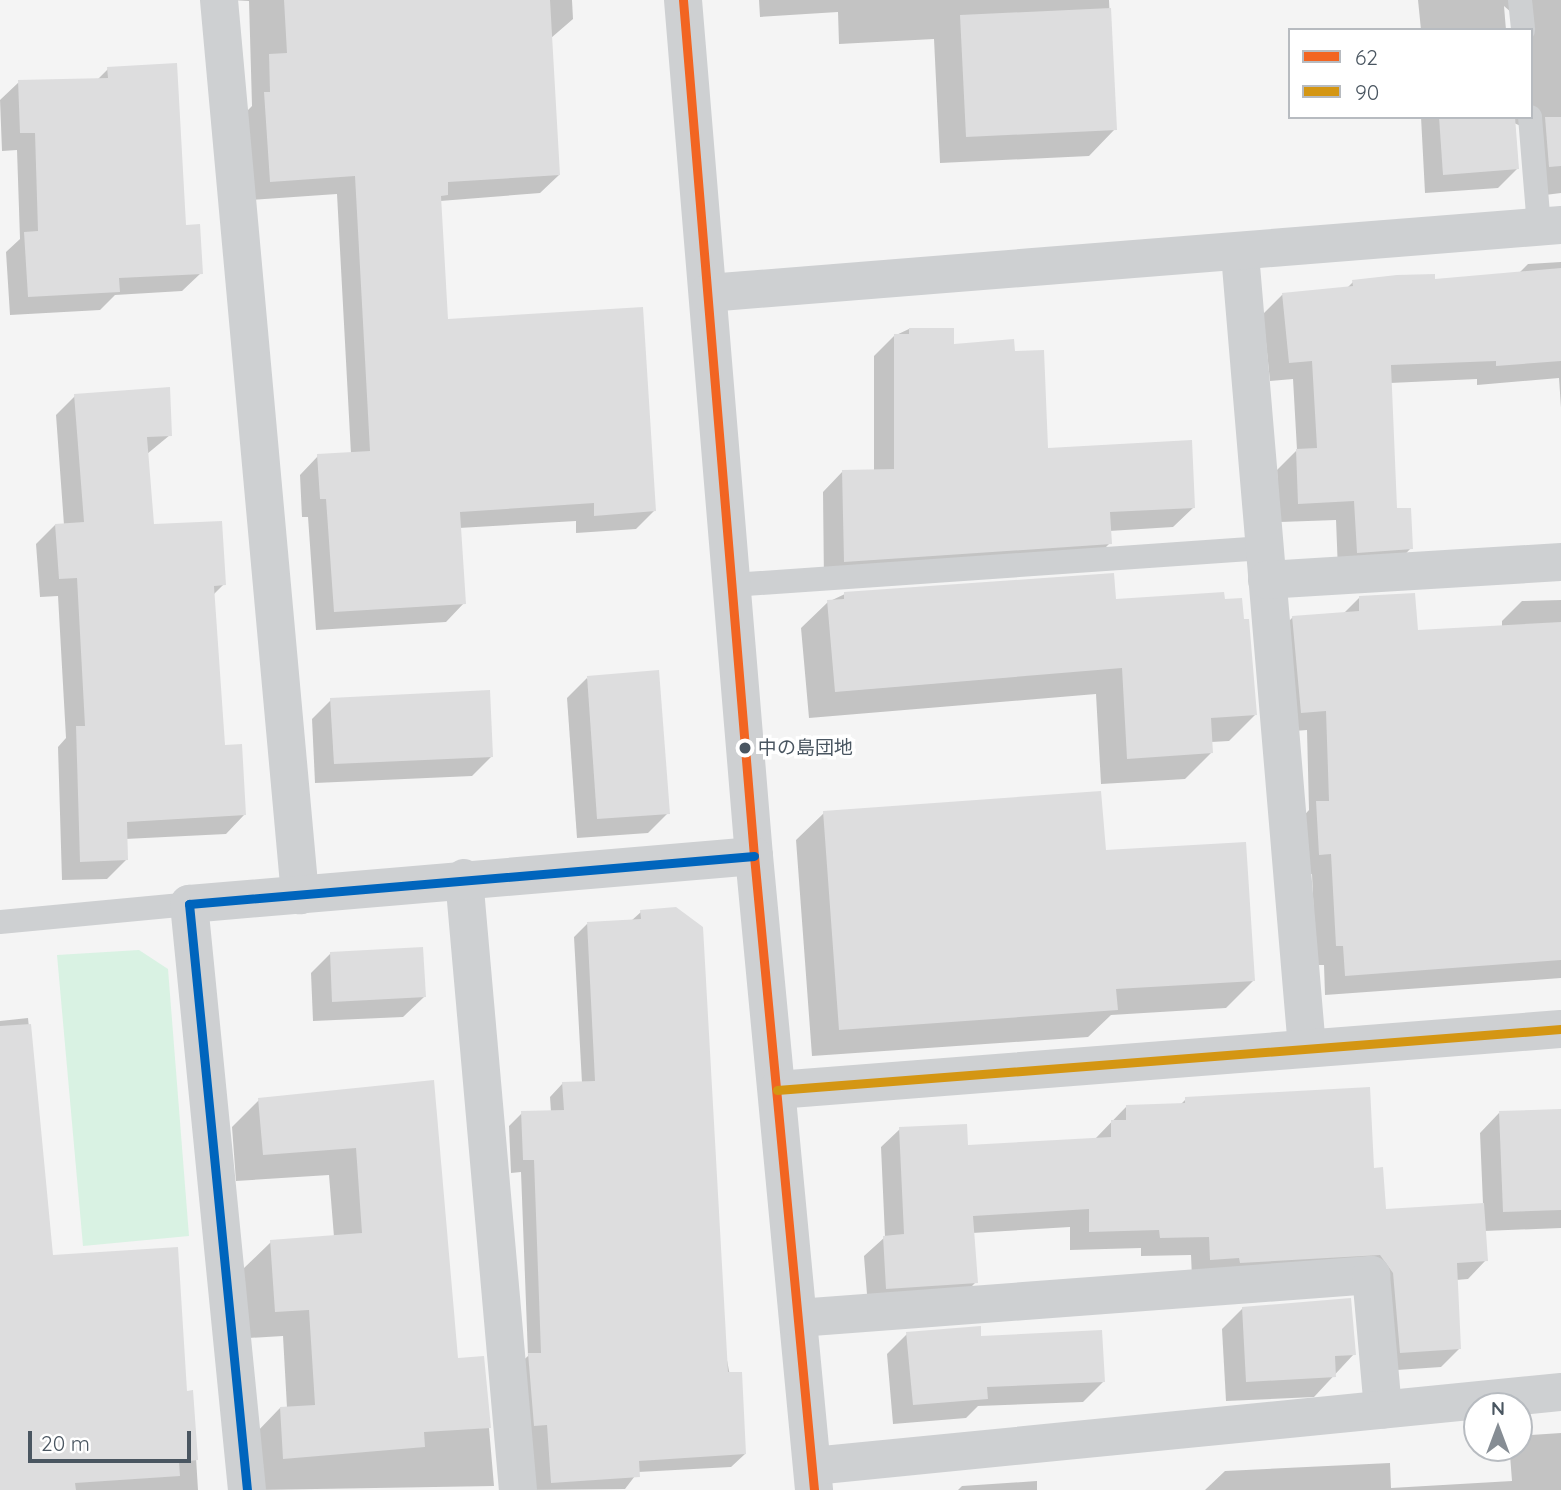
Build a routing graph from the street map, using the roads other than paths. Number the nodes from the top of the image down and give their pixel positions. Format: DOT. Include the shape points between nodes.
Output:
graph roads {
  1 [pos="219,0"];
  2 [pos="683,0"];
  3 [pos="1520,0"];
  4 [pos="1523,28"];
  5 [pos="1530,119"];
  6 [pos="1550,226"];
  7 [pos="1240,254"];
  8 [pos="708,293"];
  9 [pos="1561,562"];
  10 [pos="1265,564"];
  11 [pos="732,585"];
  12 [pos="754,856"];
  13 [pos="464,878"];
  14 [pos="300,895"];
  15 [pos="189,904"];
  16 [pos="0,922"];
  17 [pos="1561,1029"];
  18 [pos="1307,1048"];
  19 [pos="777,1090"];
  20 [pos="799,1318"];
  21 [pos="1561,1392"];
  22 [pos="1382,1409"];
  23 [pos="813,1478"];
  24 [pos="247,1490"];
  25 [pos="518,1490"];
  1 -- 14 [label="street"];
  2 -- 8 [label="street"];
  3 -- 4 [label="lane"];
  5 -- 6 [label="lane"];
  6 -- 7 [label="street"];
  7 -- 8 [label="street"];
  7 -- 10 [label="street"];
  8 -- 11 [label="street"];
  9 -- 10 [label="street"];
  10 -- 11 [label="lane"];
  10 -- 18 [label="street"];
  11 -- 12 [label="street"];
  12 -- 13 [label="street"];
  12 -- 19 [label="street"];
  13 -- 14 [label="street"];
  13 -- 25 [label="street"];
  14 -- 15 [label="street"];
  15 -- 16 [label="lane"];
  15 -- 24 [label="street"];
  17 -- 18 [label="street"];
  18 -- 19 [label="street"];
  19 -- 20 [label="street"];
  20 -- 22 [label="street" via="1371,1275"];
  20 -- 23 [label="street"];
  21 -- 22 [label="street"];
  22 -- 23 [label="street"];
}
